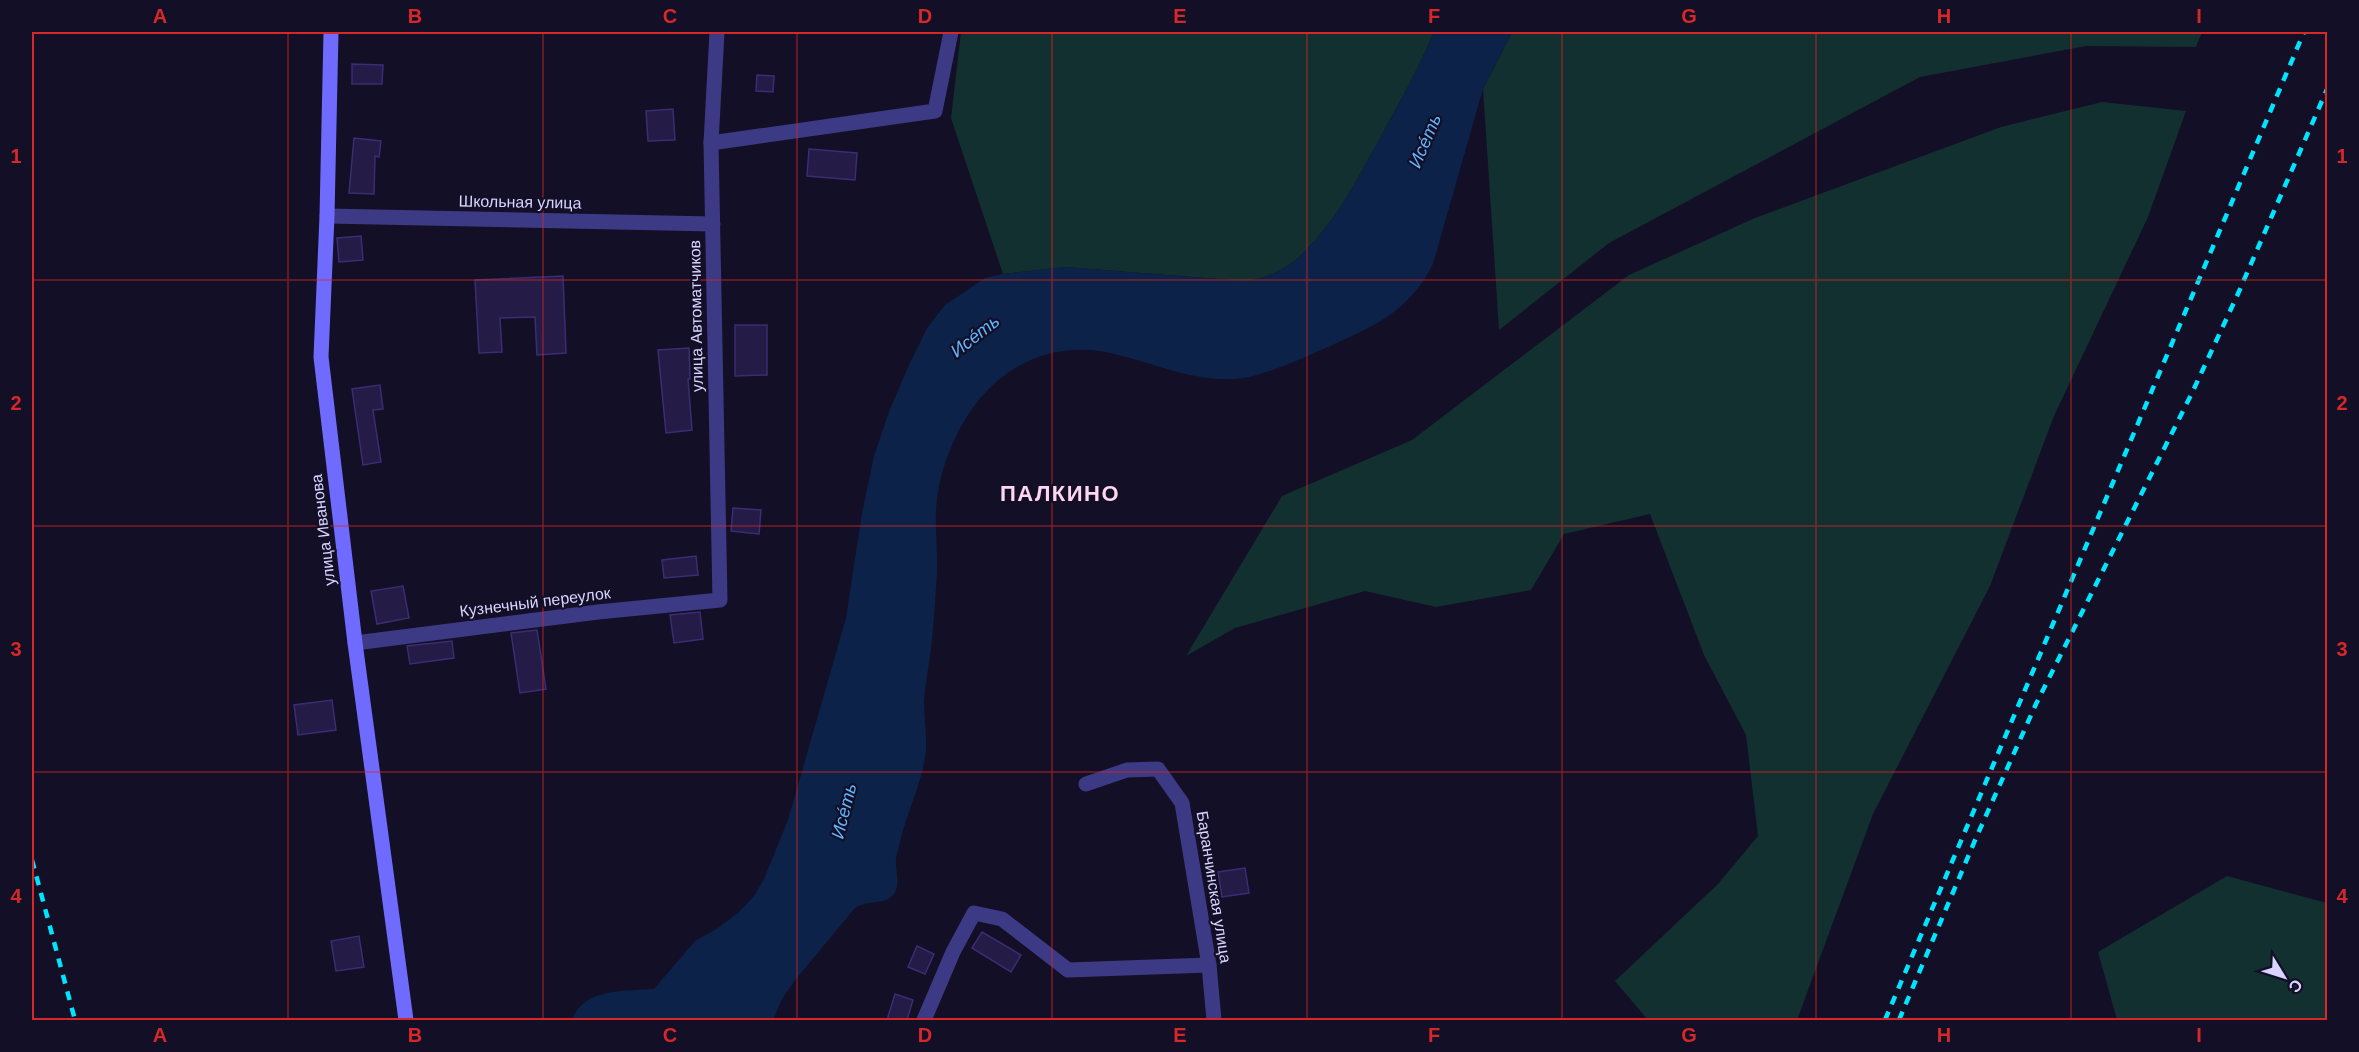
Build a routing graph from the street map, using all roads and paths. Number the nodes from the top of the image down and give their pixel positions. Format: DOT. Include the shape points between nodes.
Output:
graph roads {
  1 [pos="331,32"];
  2 [pos="717,32"];
  3 [pos="951,32"];
  4 [pos="711,143"];
  5 [pos="327,216"];
  6 [pos="713,224"];
  7 [pos="720,600"];
  8 [pos="355,643"];
  9 [pos="1086,784"];
  10 [pos="1209,965"];
  11 [pos="406,1020"];
  12 [pos="924,1020"];
  13 [pos="1214,1020"];
  1 -- 5 [label="street, улица Иванова"];
  2 -- 4 [label="street, улица Автоматчиков"];
  3 -- 4 [label="street" via="935,111"];
  4 -- 6 [label="street, улица Автоматчиков"];
  5 -- 6 [label="street, Школьная улица"];
  5 -- 8 [label="street, улица Иванова" via="321,357"];
  6 -- 7 [label="street, улица Автоматчиков"];
  7 -- 8 [label="street, Кузнечный переулок"];
  8 -- 11 [label="street, улица Иванова"];
  9 -- 10 [label="street, Баранчинская улица" via="1126,770 1158,769 1182,803"];
  10 -- 12 [label="street" via="1068,970 1002,919 974,914"];
  10 -- 13 [label="street, Баранчинская улица"];
}
